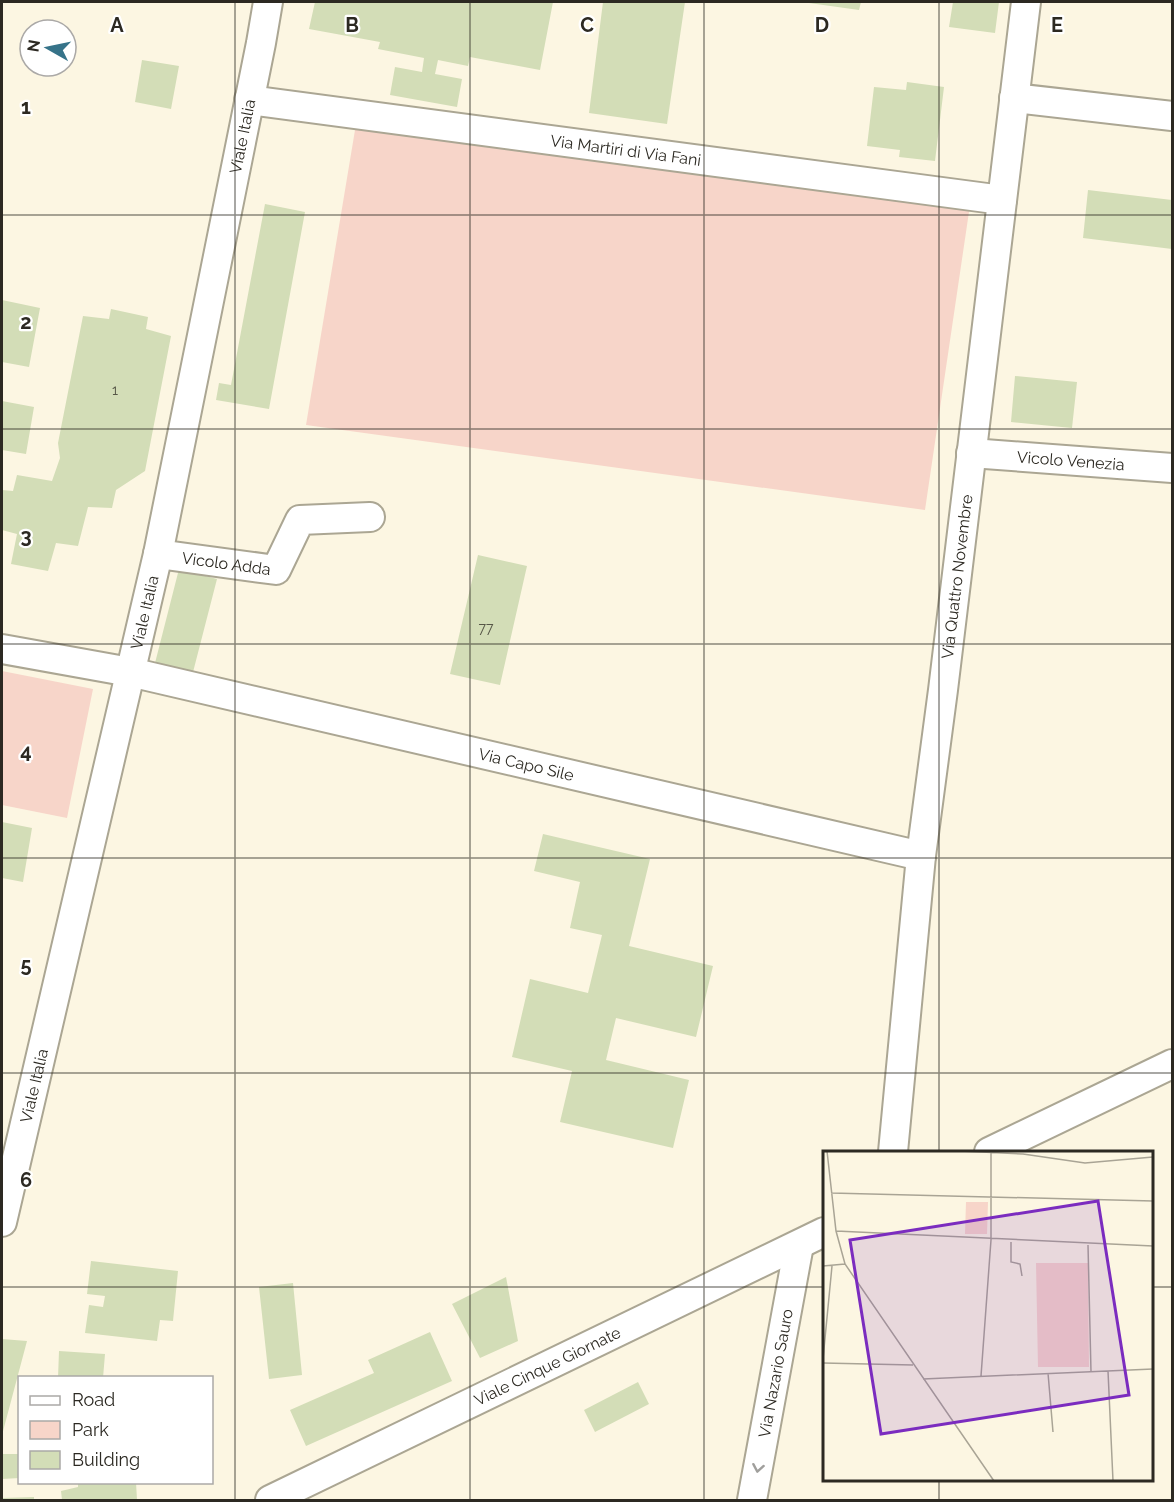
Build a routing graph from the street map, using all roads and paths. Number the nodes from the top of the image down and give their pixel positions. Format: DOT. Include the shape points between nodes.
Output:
graph roads {
  1 [pos="268,2"];
  2 [pos="1026,2"];
  3 [pos="1014,98"];
  4 [pos="249,100"];
  5 [pos="1173,116"];
  6 [pos="1002,200"];
  7 [pos="971,453"];
  8 [pos="1173,468"];
  9 [pos="370,517"];
  10 [pos="158,554"];
  11 [pos="2,649"];
  12 [pos="130,672"];
  13 [pos="921,856"];
  14 [pos="1173,1064"];
  15 [pos="893,1151"];
  16 [pos="991,1151"];
  17 [pos="2,1222"];
  18 [pos="823,1233"];
  19 [pos="799,1245"];
  20 [pos="270,1500"];
  21 [pos="752,1500"];
  1 -- 4 [label="street, Viale Italia"];
  2 -- 3 [label="street, Via Quattro Novembre"];
  3 -- 5 [label="street"];
  3 -- 6 [label="street, Via Quattro Novembre"];
  4 -- 6 [label="street, Via Martiri di Via Fani"];
  4 -- 10 [label="street, Viale Italia"];
  6 -- 7 [label="street, Via Quattro Novembre"];
  7 -- 8 [label="street, Vicolo Venezia"];
  7 -- 13 [label="street, Via Quattro Novembre"];
  9 -- 10 [label="street, Vicolo Adda" via="300,519 276,570"];
  10 -- 12 [label="street, Viale Italia"];
  11 -- 12 [label="street, Via Capo Sile"];
  12 -- 13 [label="street, Via Capo Sile"];
  12 -- 17 [label="street, Viale Italia"];
  13 -- 15 [label="street, Via Quattro Novembre"];
  14 -- 16 [label="street"];
  18 -- 19 [label="street, Viale Cinque Giornate"];
  19 -- 20 [label="street, Viale Cinque Giornate"];
  19 -- 21 [label="street, Via Nazario Sauro, one-way"];
}
